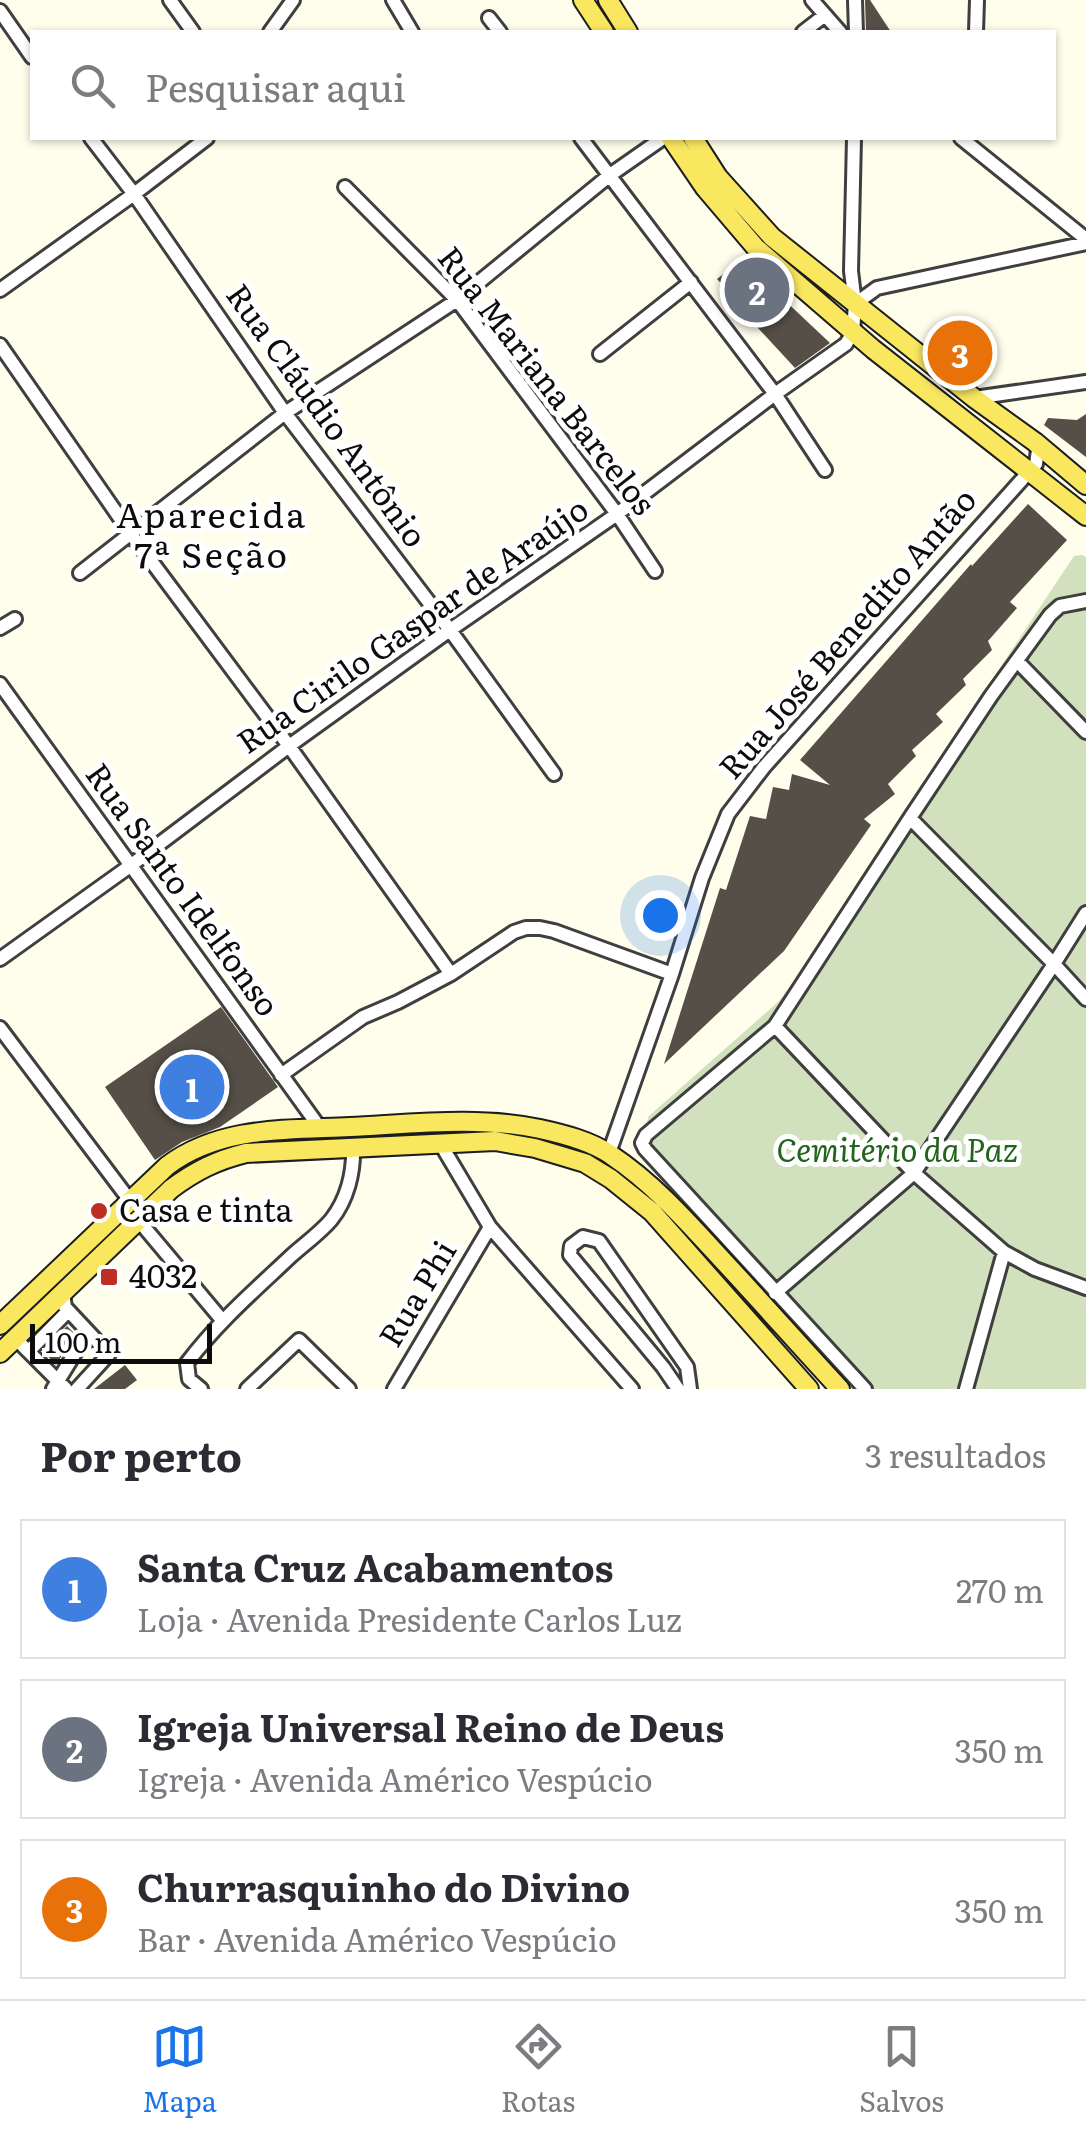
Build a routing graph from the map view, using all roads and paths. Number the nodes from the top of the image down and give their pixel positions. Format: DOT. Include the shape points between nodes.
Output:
graph roads {
  1 [pos="170,0"];
  2 [pos="293,0"];
  3 [pos="393,0"];
  4 [pos="583,0"];
  5 [pos="608,0"];
  6 [pos="812,0"];
  7 [pos="856,0"];
  8 [pos="978,0"];
  9 [pos="0,11"];
  10 [pos="826,15"];
  11 [pos="489,18"];
  12 [pos="192,30"];
  13 [pos="271,30"];
  14 [pos="411,30"];
  15 [pos="498,30"];
  16 [pos="603,30"];
  17 [pos="627,30"];
  18 [pos="806,30"];
  19 [pos="838,30"];
  20 [pos="856,30"];
  21 [pos="976,30"];
  22 [pos="30,54"];
  23 [pos="93,140"];
  24 [pos="204,140"];
  25 [pos="583,140"];
  26 [pos="664,140"];
  27 [pos="669,140"];
  28 [pos="694,140"];
  29 [pos="854,140"];
  30 [pos="968,140"];
  31 [pos="610,175"];
  32 [pos="345,188"];
  33 [pos="134,194"];
  34 [pos="1086,241"];
  35 [pos="691,282"];
  36 [pos="0,290"];
  37 [pos="457,300"];
  38 [pos="855,304"];
  39 [pos="853,332"];
  40 [pos="0,345"];
  41 [pos="600,354"];
  42 [pos="1086,382"];
  43 [pos="774,394"];
  44 [pos="974,398"];
  45 [pos="284,414"];
  46 [pos="1035,442"];
  47 [pos="825,470"];
  48 [pos="1029,470"];
  49 [pos="1086,485"];
  50 [pos="617,514"];
  51 [pos="1086,516"];
  52 [pos="131,534"];
  53 [pos="655,571"];
  54 [pos="80,572"];
  55 [pos="1086,601"];
  56 [pos="16,618"];
  57 [pos="0,628"];
  58 [pos="450,630"];
  59 [pos="1018,661"];
  60 [pos="0,684"];
  61 [pos="1086,732"];
  62 [pos="289,746"];
  63 [pos="554,774"];
  64 [pos="910,818"];
  65 [pos="130,866"];
  66 [pos="1086,913"];
  67 [pos="0,959"];
  68 [pos="1054,964"];
  69 [pos="452,974"];
  70 [pos="672,974"];
  71 [pos="1086,999"];
  72 [pos="775,1026"];
  73 [pos="0,1028"];
  74 [pos="281,1075"];
  75 [pos="320,1128"];
  76 [pos="440,1143"];
  77 [pos="353,1147"];
  78 [pos="609,1153"];
  79 [pos="914,1173"];
  80 [pos="131,1202"];
  81 [pos="139,1222"];
  82 [pos="490,1226"];
  83 [pos="1004,1252"];
  84 [pos="1086,1288"];
  85 [pos="775,1293"];
  86 [pos="65,1302"];
  87 [pos="222,1320"];
  88 [pos="0,1325"];
  89 [pos="658,1328"];
  90 [pos="88,1332"];
  91 [pos="640,1340"];
  92 [pos="22,1345"];
  93 [pos="0,1354"];
  94 [pos="59,1386"];
  95 [pos="77,1389"];
  96 [pos="201,1389"];
  97 [pos="248,1389"];
  98 [pos="349,1389"];
  99 [pos="394,1389"];
  100 [pos="632,1389"];
  101 [pos="678,1389"];
  102 [pos="688,1389"];
  103 [pos="809,1389"];
  104 [pos="840,1389"];
  105 [pos="866,1389"];
  106 [pos="966,1389"];
  1 -- 12 [label="street"];
  2 -- 13 [label="street"];
  3 -- 14 [label="street"];
  4 -- 16 [label="main road"];
  5 -- 17 [label="main road"];
  6 -- 10 [label="street"];
  7 -- 20 [label="street"];
  8 -- 21 [label="street"];
  9 -- 22 [label="street"];
  10 -- 18 [label="street"];
  10 -- 19 [label="street"];
  11 -- 15 [label="street"];
  23 -- 33 [label="street, Rua Cláudio Antônio"];
  24 -- 33 [label="street"];
  25 -- 31 [label="street"];
  26 -- 31 [label="street"];
  27 -- 39 [label="main road" via="756,248"];
  28 -- 38 [label="main road" via="772,237"];
  29 -- 38 [label="street"];
  30 -- 34 [label="street"];
  31 -- 35 [label="street"];
  31 -- 37 [label="street"];
  32 -- 37 [label="street, Rua Mariana Barcelos"];
  33 -- 36 [label="street"];
  33 -- 45 [label="street, Rua Cláudio Antônio"];
  34 -- 38 [label="street" via="877,288"];
  35 -- 41 [label="street"];
  35 -- 43 [label="street"];
  37 -- 45 [label="street"];
  37 -- 50 [label="street, Rua Mariana Barcelos"];
  38 -- 39 [label="street"];
  38 -- 44 [label="main road"];
  39 -- 43 [label="street, Rua Cirilo Gaspar de Araújo" via="846,344"];
  39 -- 48 [label="main road"];
  40 -- 52 [label="street"];
  42 -- 44 [label="street"];
  43 -- 47 [label="street"];
  43 -- 50 [label="street, Rua Cirilo Gaspar de Araújo"];
  44 -- 46 [label="main road"];
  45 -- 52 [label="street"];
  45 -- 58 [label="street, Rua Cláudio Antônio"];
  46 -- 48 [label="street, Rua José Benedito Antão" via="1038,457"];
  46 -- 49 [label="main road"];
  48 -- 51 [label="main road"];
  48 -- 70 [label="street, Rua José Benedito Antão" via="728,814"];
  50 -- 53 [label="street, Rua Mariana Barcelos"];
  50 -- 58 [label="street, Rua Cirilo Gaspar de Araújo"];
  52 -- 54 [label="street"];
  52 -- 62 [label="street"];
  55 -- 59 [label="street" via="1060,606"];
  56 -- 57 [label="street"];
  58 -- 62 [label="street, Rua Cirilo Gaspar de Araújo"];
  58 -- 63 [label="street, Rua Cláudio Antônio"];
  59 -- 61 [label="street"];
  59 -- 64 [label="street"];
  60 -- 65 [label="street, Rua Santo Idelfonso"];
  62 -- 65 [label="street, Rua Cirilo Gaspar de Araújo"];
  62 -- 69 [label="street"];
  64 -- 68 [label="street"];
  64 -- 72 [label="street"];
  65 -- 67 [label="street, Rua Cirilo Gaspar de Araújo"];
  65 -- 74 [label="street, Rua Santo Idelfonso"];
  66 -- 68 [label="street"];
  68 -- 71 [label="street"];
  68 -- 79 [label="street"];
  69 -- 70 [label="street" via="526,928"];
  69 -- 74 [label="street" via="363,1016"];
  70 -- 78 [label="street, Rua José Benedito Antão"];
  72 -- 79 [label="street"];
  72 -- 85 [label="street" via="642,1143"];
  73 -- 80 [label="street"];
  74 -- 75 [label="street, Rua Santo Idelfonso"];
  75 -- 78 [label="main road" via="494,1122"];
  75 -- 80 [label="main road" via="234,1134 202,1145 167,1166"];
  76 -- 77 [label="main road"];
  76 -- 82 [label="street"];
  76 -- 103 [label="main road" via="535,1148 612,1179 652,1212"];
  77 -- 81 [label="main road" via="227,1158 190,1175"];
  77 -- 87 [label="street" via="350,1181 331,1220"];
  78 -- 104 [label="main road" via="667,1200"];
  79 -- 83 [label="street"];
  79 -- 85 [label="street"];
  80 -- 88 [label="main road"];
  81 -- 86 [label="main road"];
  81 -- 87 [label="street"];
  82 -- 99 [label="street, Rua Phi"];
  82 -- 100 [label="street"];
  83 -- 84 [label="street"];
  83 -- 106 [label="street"];
  85 -- 105 [label="street"];
  86 -- 90 [label="street"];
  86 -- 92 [label="main road"];
  87 -- 96 [label="street" via="187,1362"];
  89 -- 91 [label="street"];
  89 -- 91 [label="street" via="599,1241 584,1237 571,1246 570,1256"];
  89 -- 102 [label="street" via="687,1368"];
  90 -- 94 [label="street"];
  90 -- 95 [label="street" via="109,1354"];
  91 -- 101 [label="street"];
  92 -- 93 [label="main road"];
  92 -- 94 [label="street"];
  97 -- 98 [label="street" via="299,1340"];
}
